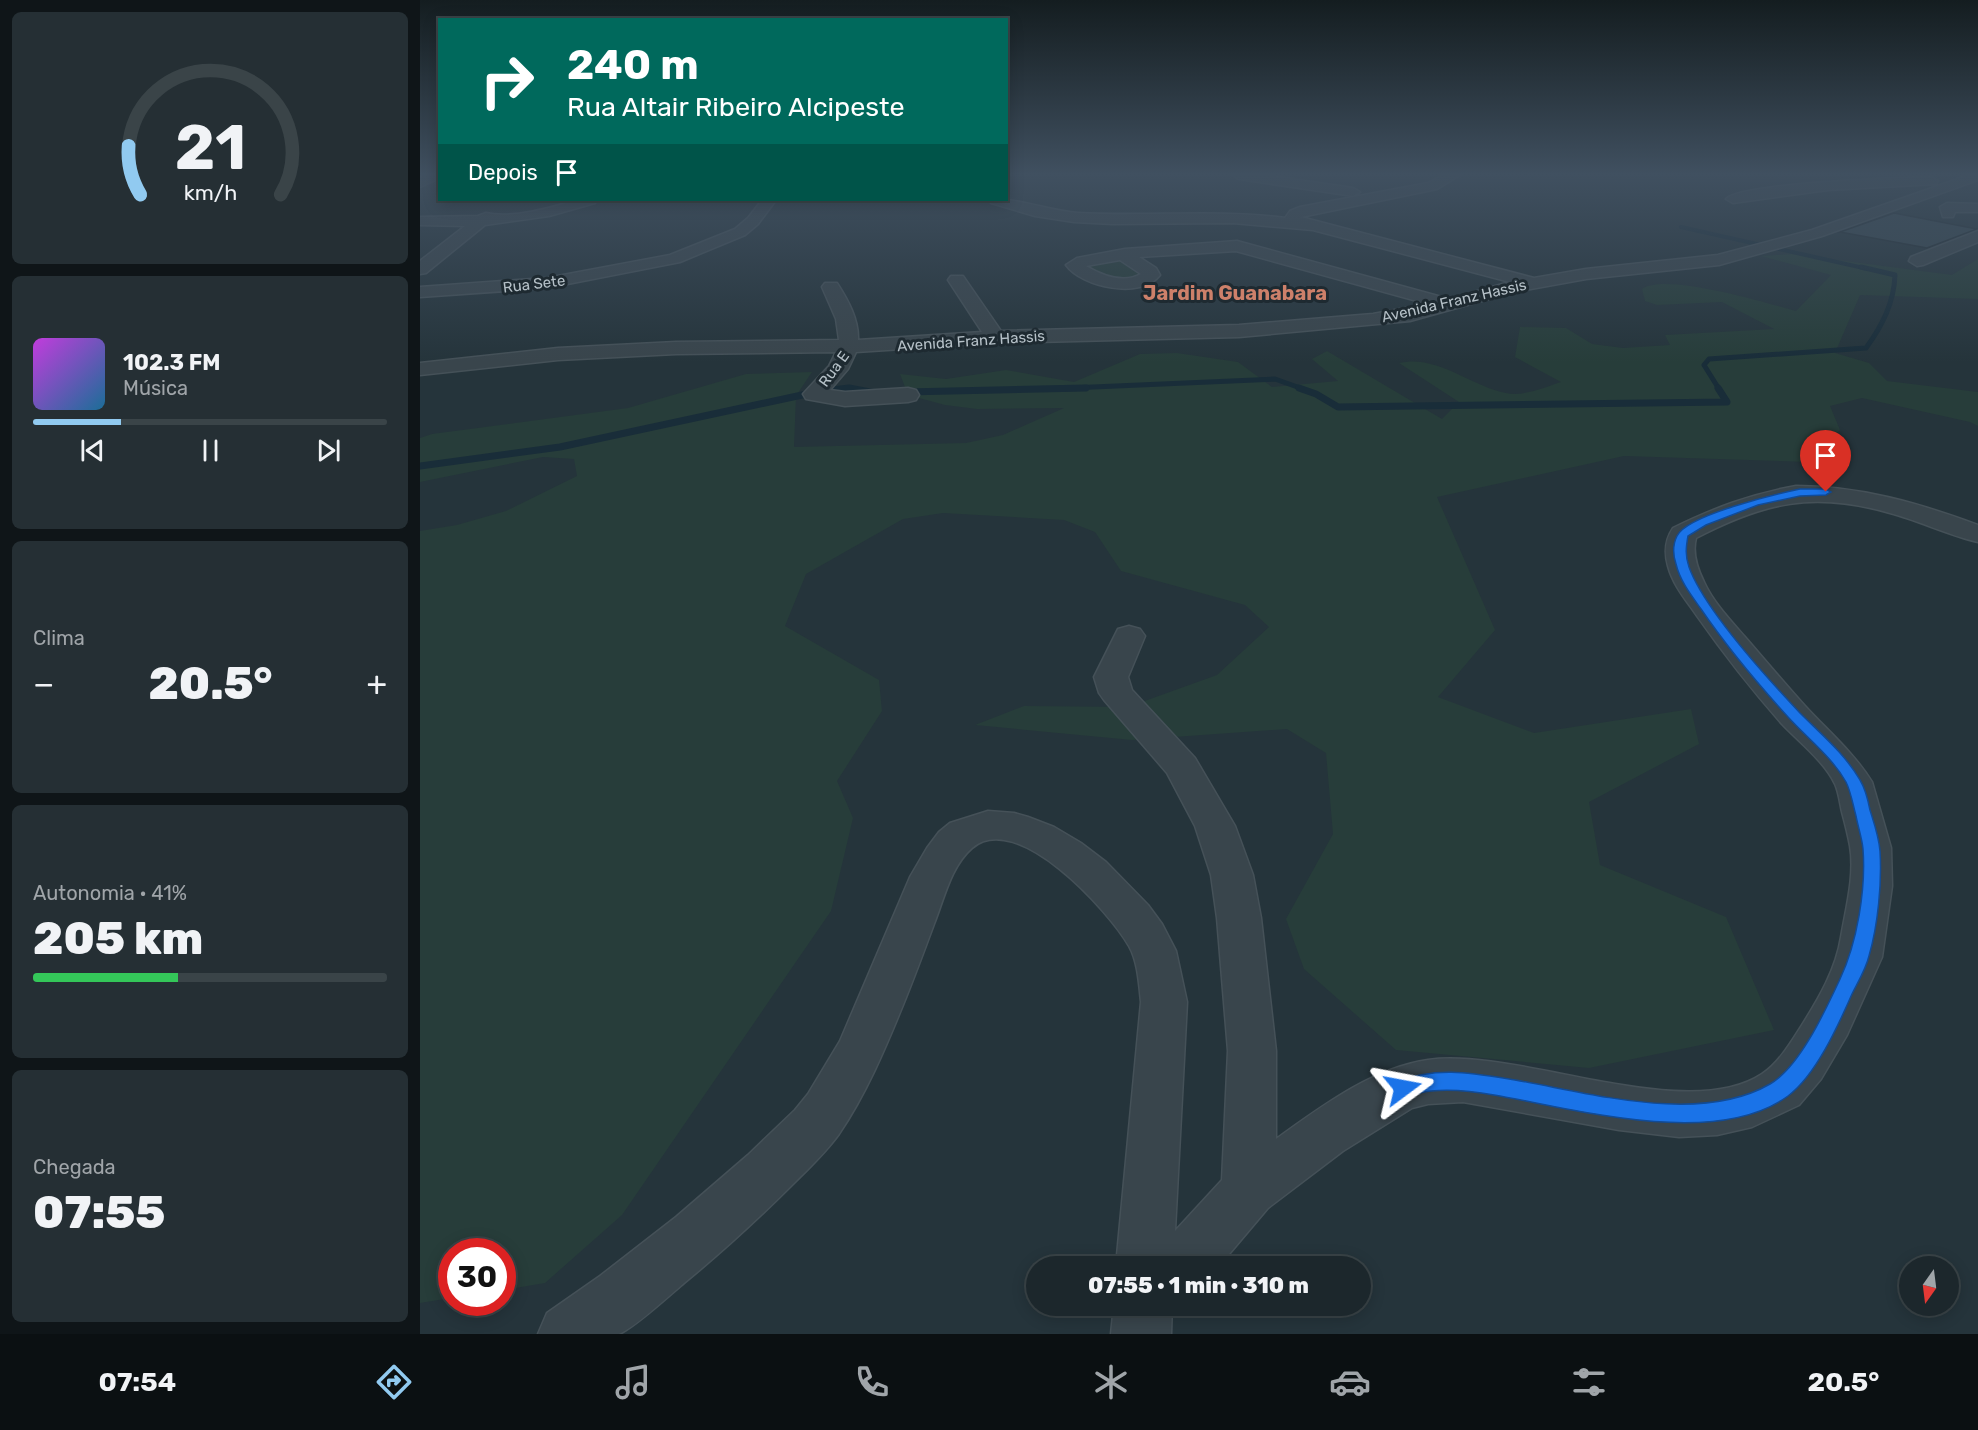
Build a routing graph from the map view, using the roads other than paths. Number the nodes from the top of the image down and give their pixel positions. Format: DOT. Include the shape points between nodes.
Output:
graph roads {
  1 [pos="460,237"];
  2 [pos="727,237"];
  3 [pos="1357,237"];
  4 [pos="1800,237"];
  5 [pos="1975,237"];
  6 [pos="1124,255"];
  7 [pos="1917,261"];
  8 [pos="420,269"];
  9 [pos="957,280"];
  10 [pos="1534,283"];
  11 [pos="831,287"];
  12 [pos="420,292"];
  13 [pos="1448,304"];
  14 [pos="1292,310"];
  15 [pos="1330,324"];
  16 [pos="995,337"];
  17 [pos="850,347"];
  18 [pos="420,369"];
  19 [pos="909,395"];
  20 [pos="1978,534"];
  21 [pos="1129,636"];
  22 [pos="1249,1190"];
  23 [pos="1147,1256"];
  24 [pos="1191,1256"];
  25 [pos="568,1334"];
  1 -- 8 [label="street"];
  2 -- 12 [label="street, Rua Sete" via="674,259 547,283"];
  3 -- 10 [label="street"];
  4 -- 10 [label="street, Avenida Franz Hassis" via="1701,263"];
  5 -- 7 [label="street"];
  6 -- 13 [label="street" via="1213,246 1244,247"];
  9 -- 16 [label="street"];
  10 -- 13 [label="street, Avenida Franz Hassis"];
  11 -- 17 [label="street, Rua E" via="848,330"];
  13 -- 15 [label="street, Avenida Franz Hassis" via="1410,315"];
  14 -- 15 [label="street"];
  15 -- 16 [label="street, Avenida Franz Hassis" via="1206,332"];
  16 -- 17 [label="street, Avenida Franz Hassis"];
  17 -- 18 [label="street, Avenida Franz Hassis" via="666,348 501,359"];
  17 -- 19 [label="street, Rua E" via="816,396 845,399"];
  20 -- 22 [label="street" via="1878,500 1817,492 1755,503 1683,534 1679,548 1690,585 1724,632 1853,782 1871,848 1871,885 1860,957 1830,1021 1804,1064 1781,1089 1752,1104 1718,1112 1679,1114 1473,1081 1428,1082 1378,1100"];
  21 -- 22 [label="street" via="1111,677 1112,684 1182,767 1215,826 1232,875 1252,1051"];
  22 -- 24 [label="street"];
  23 -- 25 [label="street" via="1164,1002 1159,964 1146,936 1122,905 1085,869 1041,838 1012,826 988,825 963,834 931,877 856,1057 825,1112 735,1202 626,1292"];
}
